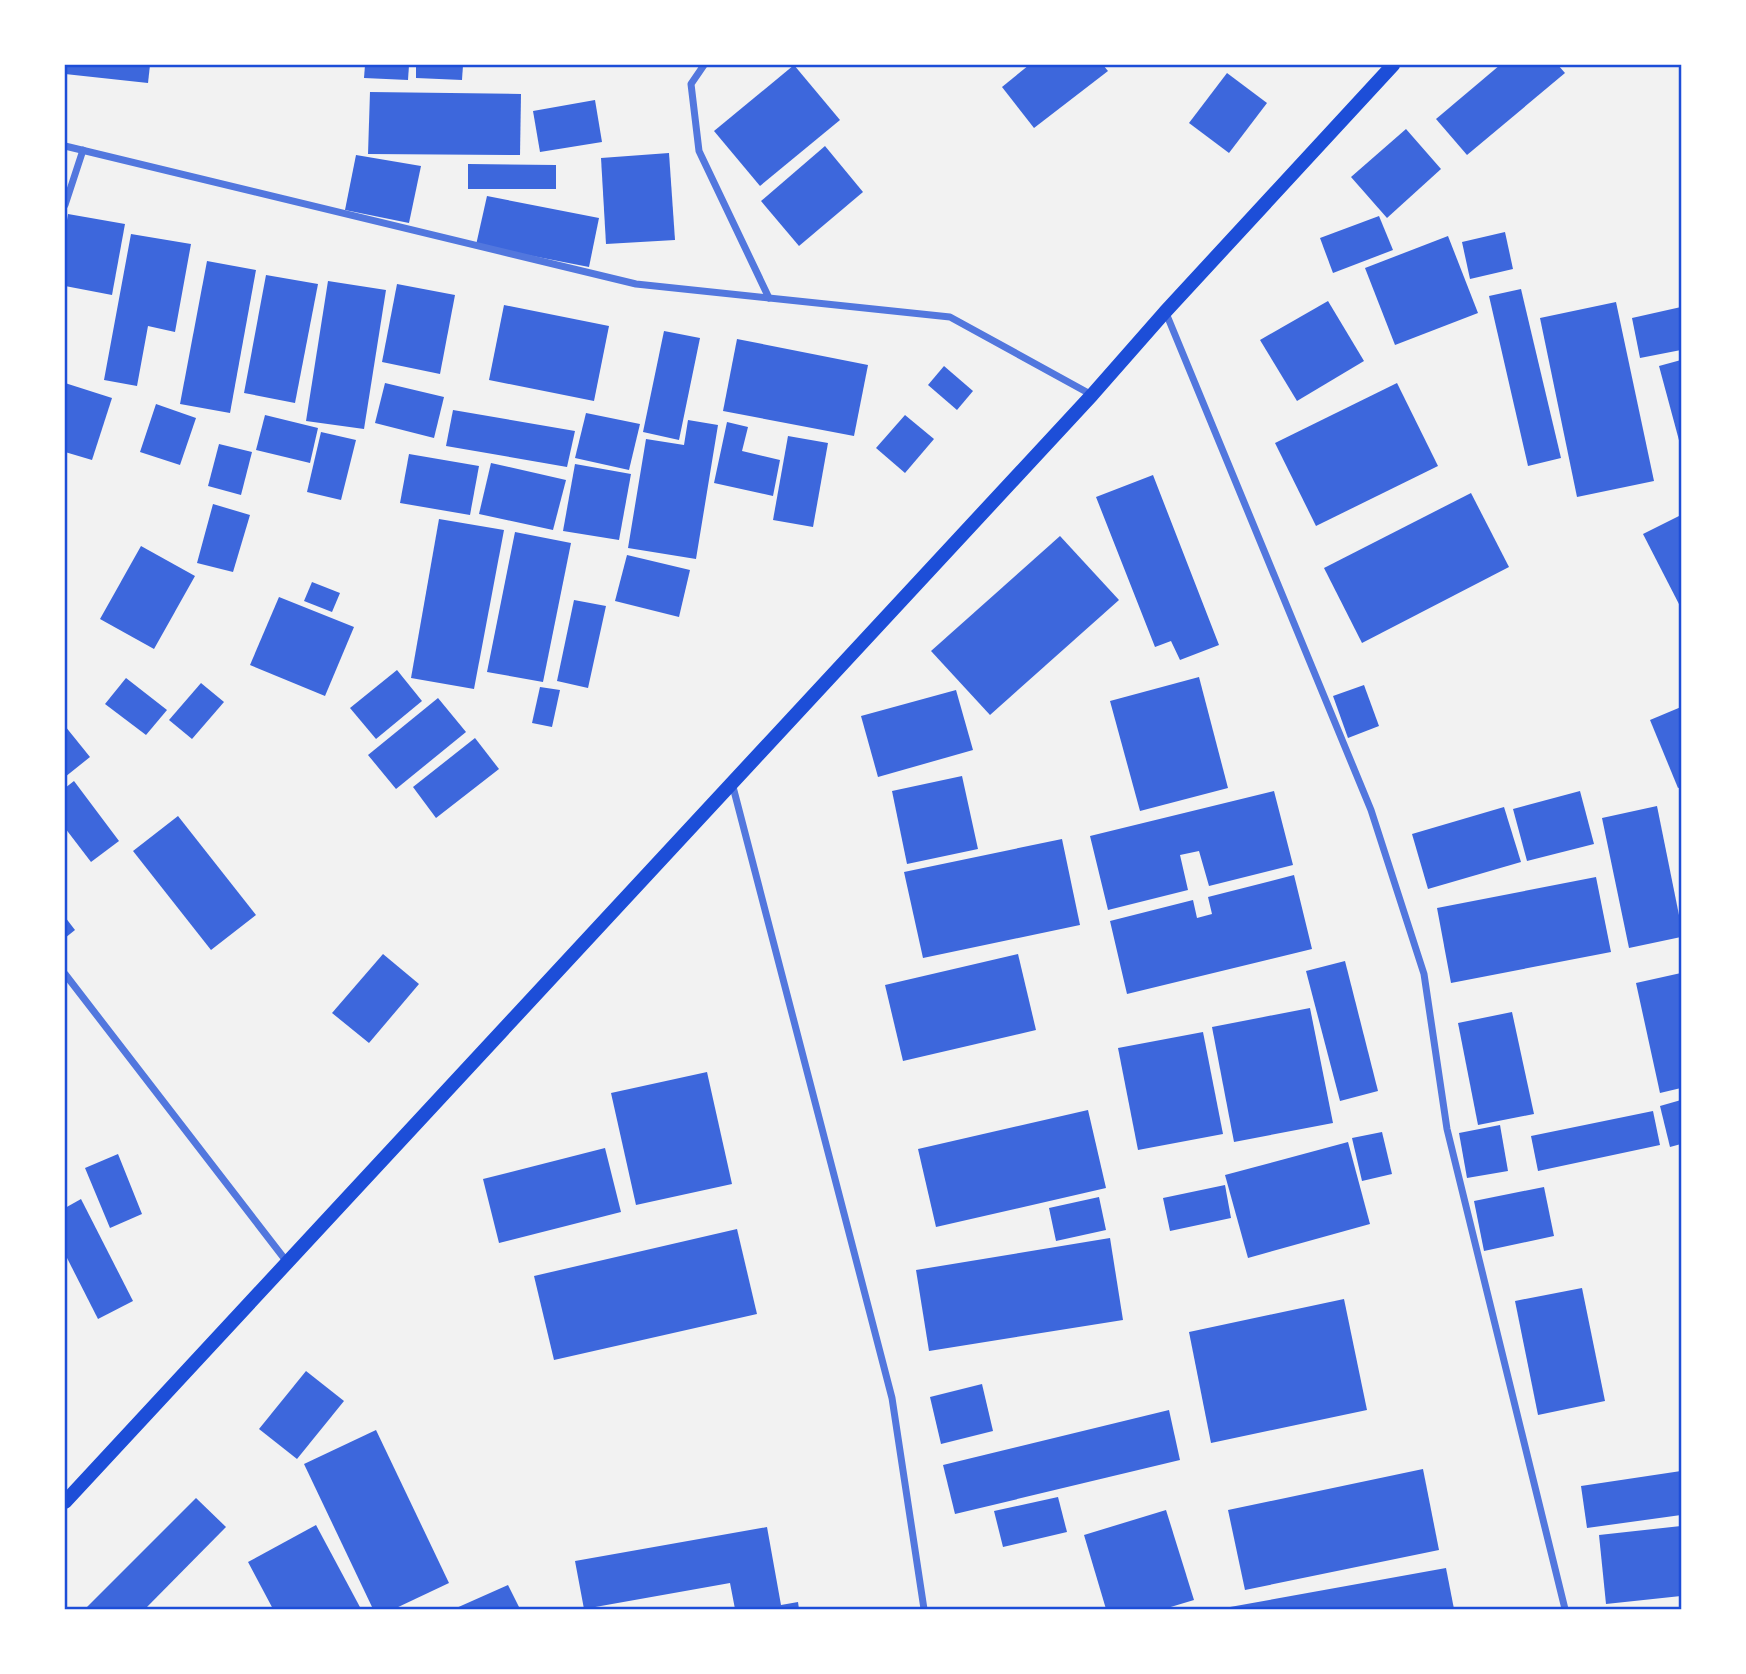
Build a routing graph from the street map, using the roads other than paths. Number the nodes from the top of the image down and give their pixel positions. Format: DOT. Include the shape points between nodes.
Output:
graph roads {
  1 [pos="704,65"];
  2 [pos="1393,65"];
  3 [pos="65,146"];
  4 [pos="83,150"];
  5 [pos="65,205"];
  6 [pos="769,298"];
  7 [pos="1165,312"];
  8 [pos="1092,396"];
  9 [pos="732,782"];
  10 [pos="65,974"];
  11 [pos="287,1262"];
  12 [pos="65,1502"];
  13 [pos="924,1609"];
  14 [pos="1565,1609"];
  1 -- 6 [label="street" via="691,84 699,151"];
  2 -- 7 [label="main road"];
  3 -- 4 [label="street"];
  4 -- 5 [label="street"];
  4 -- 6 [label="street" via="636,284"];
  6 -- 8 [label="street" via="950,317"];
  7 -- 8 [label="main road"];
  7 -- 14 [label="street" via="1371,810 1424,974 1447,1129"];
  8 -- 9 [label="main road"];
  9 -- 11 [label="main road"];
  9 -- 13 [label="street" via="892,1398"];
  10 -- 11 [label="street"];
  11 -- 12 [label="main road"];
}
